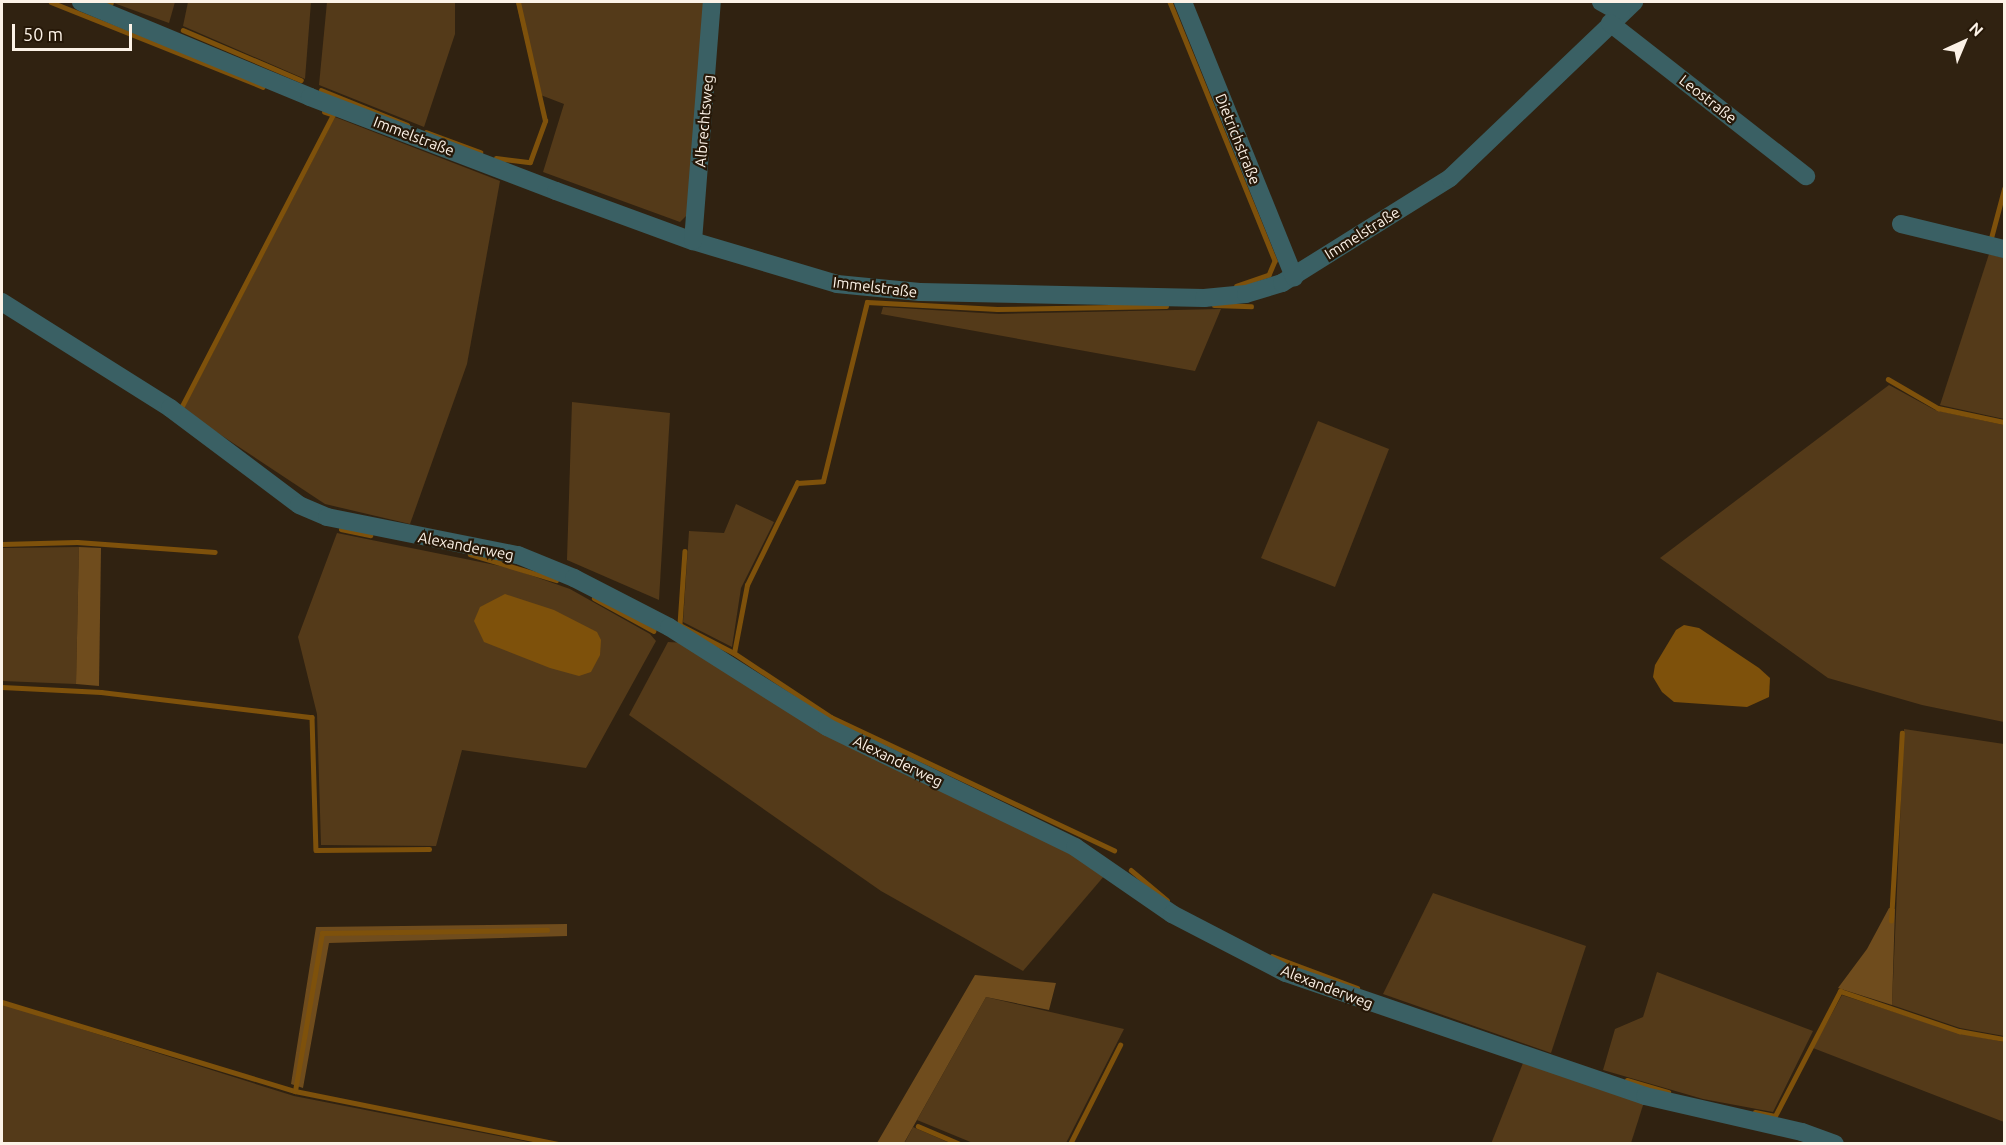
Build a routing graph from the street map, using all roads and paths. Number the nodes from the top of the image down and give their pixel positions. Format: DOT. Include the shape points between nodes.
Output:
graph roads {
  1 [pos="81,2"];
  2 [pos="711,2"];
  3 [pos="1183,2"];
  4 [pos="1601,2"];
  5 [pos="1622,12"];
  6 [pos="1806,176"];
  7 [pos="1901,224"];
  8 [pos="693,241"];
  9 [pos="2004,249"];
  10 [pos="1294,277"];
  11 [pos="2,302"];
  12 [pos="1835,1143"];
  1 -- 8 [label="street, Immelstraße" via="310,97"];
  2 -- 8 [label="street, Albrechtsweg"];
  3 -- 10 [label="street, Dietrichstraße"];
  4 -- 5 [label="street"];
  5 -- 6 [label="street, Leostraße"];
  5 -- 10 [label="street, Immelstraße" via="1450,178"];
  7 -- 9 [label="street"];
  8 -- 10 [label="street, Immelstraße" via="837,284 879,290 1204,298 1264,291"];
  11 -- 12 [label="street, Alexanderweg" via="170,408 299,505 327,518 518,555 574,578 669,627 827,727 1075,847 1172,914 1286,973 1645,1096"];
}
